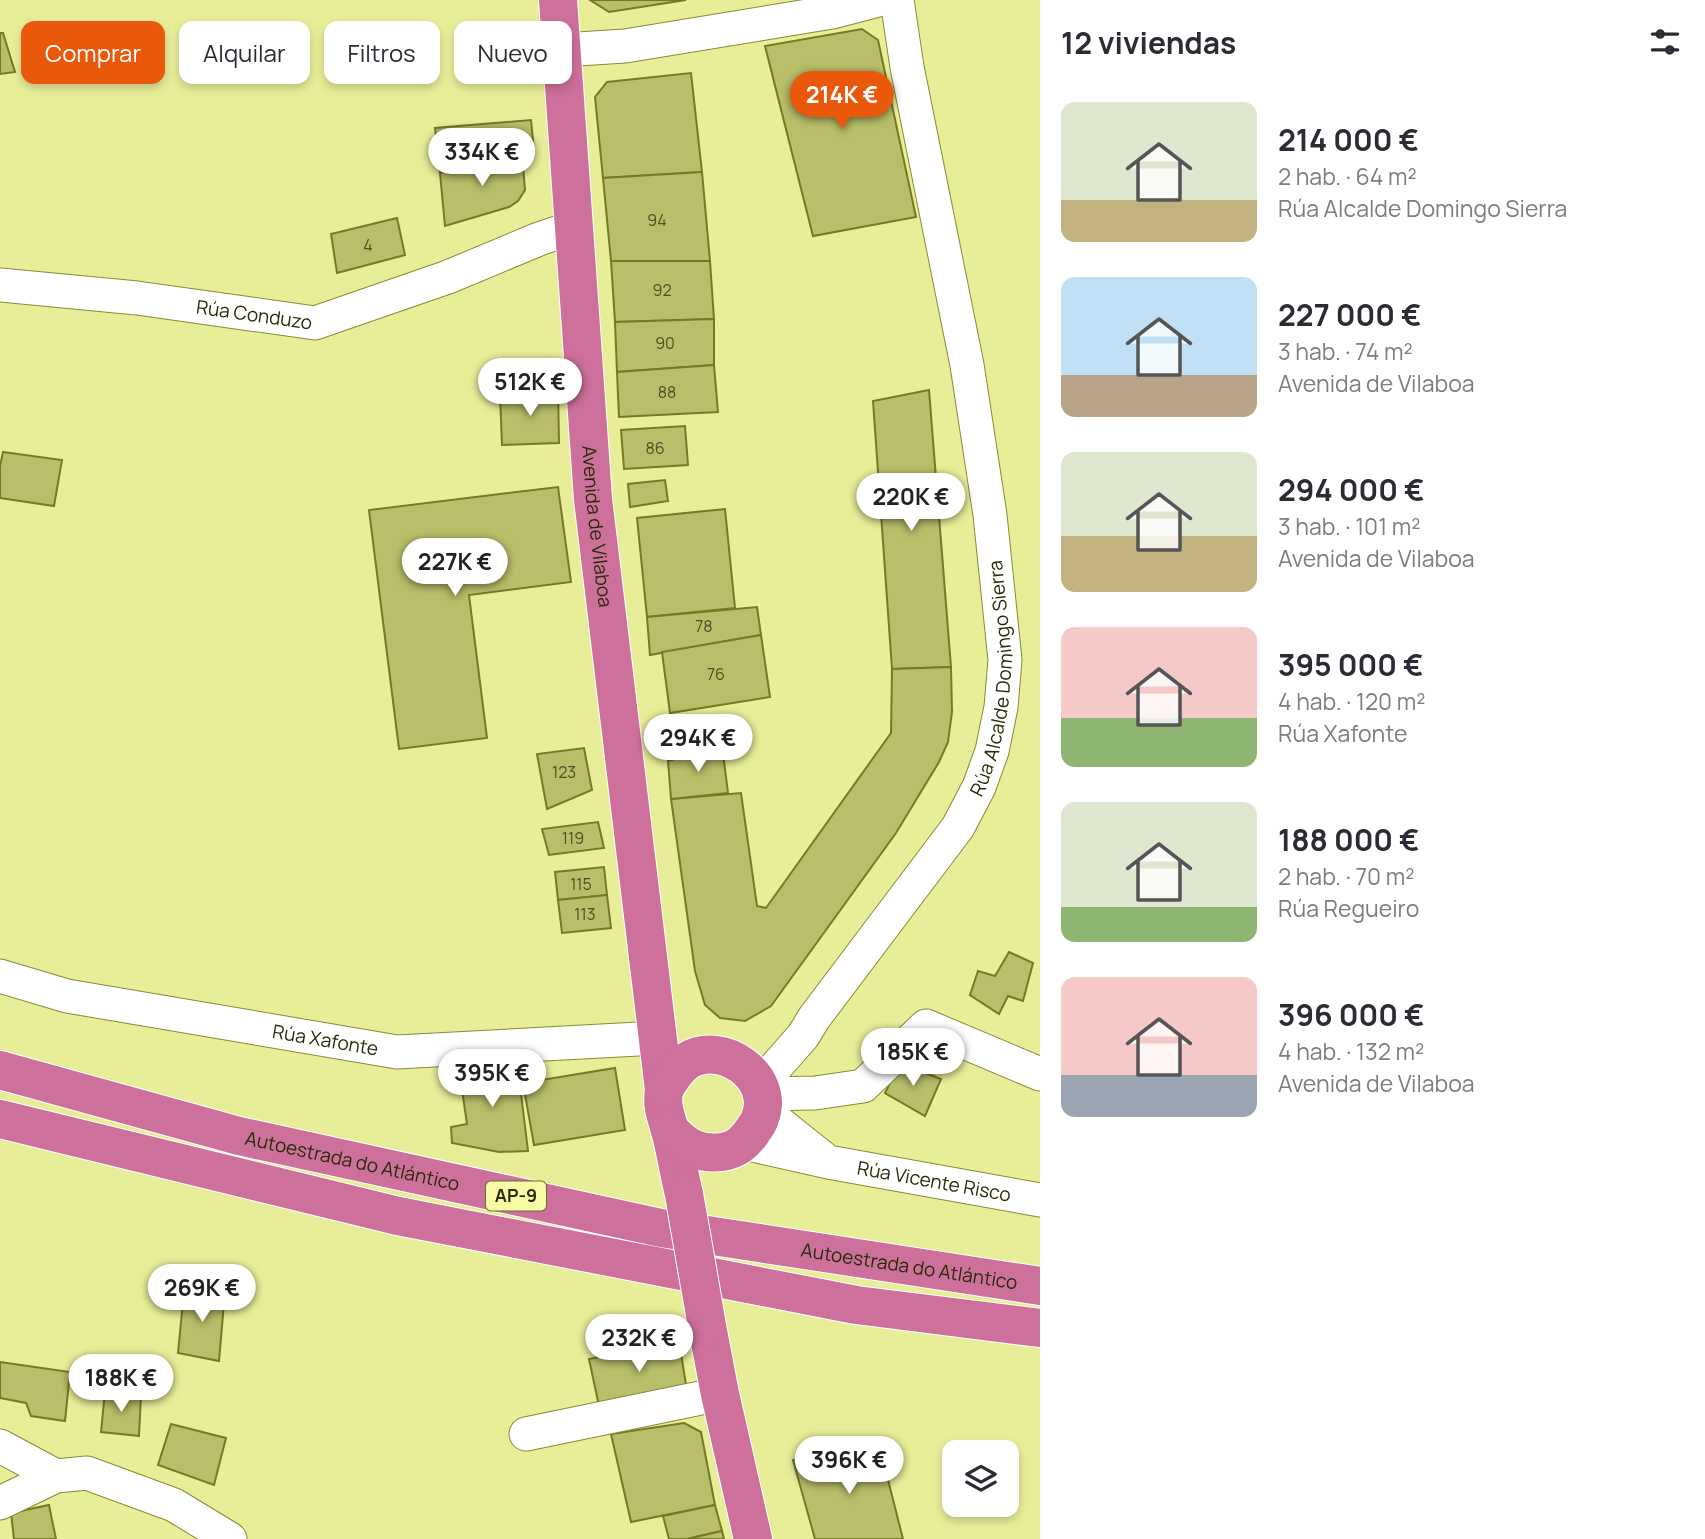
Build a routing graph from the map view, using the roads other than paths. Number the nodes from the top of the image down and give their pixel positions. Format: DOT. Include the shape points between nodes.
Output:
graph roads {
  1 [pos="558,0"];
  2 [pos="878,0"];
  3 [pos="897,0"];
  4 [pos="560,21"];
  5 [pos="572,49"];
  6 [pos="564,84"];
  7 [pos="574,227"];
  8 [pos="0,285"];
  9 [pos="0,976"];
  10 [pos="656,1025"];
  11 [pos="0,1070"];
  12 [pos="1040,1074"];
  13 [pos="748,1080"];
  14 [pos="664,1090"];
  15 [pos="0,1119"];
  16 [pos="681,1140"];
  17 [pos="744,1143"];
  18 [pos="828,1162"];
  19 [pos="1040,1200"];
  20 [pos="1040,1286"];
  21 [pos="1040,1328"];
  22 [pos="720,1394"];
  23 [pos="526,1434"];
  24 [pos="0,1446"];
  25 [pos="56,1476"];
  26 [pos="0,1503"];
  27 [pos="230,1539"];
  28 [pos="753,1539"];
  1 -- 4 [label="highway, Avenida de Vilaboa"];
  2 -- 5 [label="street" via="832,12 625,46"];
  3 -- 13 [label="street, Rúa Alcalde Domingo Sierra" via="967,365 990,515 1005,660 1001,706 979,787 957,827 803,1036"];
  6 -- 7 [label="highway, Avenida de Vilaboa"];
  7 -- 8 [label="street, Rúa Conduzo" via="315,323 137,298"];
  7 -- 10 [label="highway, Avenida de Vilaboa" via="593,499"];
  9 -- 10 [label="street, Rúa Xafonte" via="67,996 397,1052"];
  10 -- 13 [label="highway" via="685,1038"];
  10 -- 14 [label="highway, Avenida de Vilaboa"];
  11 -- 20 [label="highway, Autoestrada do Atlántico / AP-9" via="239,1136 661,1228"];
  12 -- 13 [label="street" via="926,1026 863,1086 815,1093"];
  13 -- 14 [label="highway" via="689,1060 673,1073"];
  13 -- 17 [label="highway" via="760,1119"];
  13 -- 18 [label="street, Rúa Vicente Risco" via="779,1122"];
  14 -- 16 [label="highway, Avenida de Vilaboa" via="664,1117"];
  15 -- 21 [label="highway, AP-9" via="398,1216 856,1305"];
  16 -- 17 [label="highway" via="710,1154"];
  16 -- 22 [label="highway, Avenida de Vilaboa, bridge" via="684,1194"];
  17 -- 18 [label="street, Rúa Vicente Risco"];
  18 -- 19 [label="street, Rúa Vicente Risco"];
  22 -- 23 [label="street"];
  22 -- 28 [label="highway, Avenida de Vilaboa"];
  24 -- 25 [label="street"];
  25 -- 26 [label="street"];
  25 -- 27 [label="street" via="100,1478 174,1506"];
}
